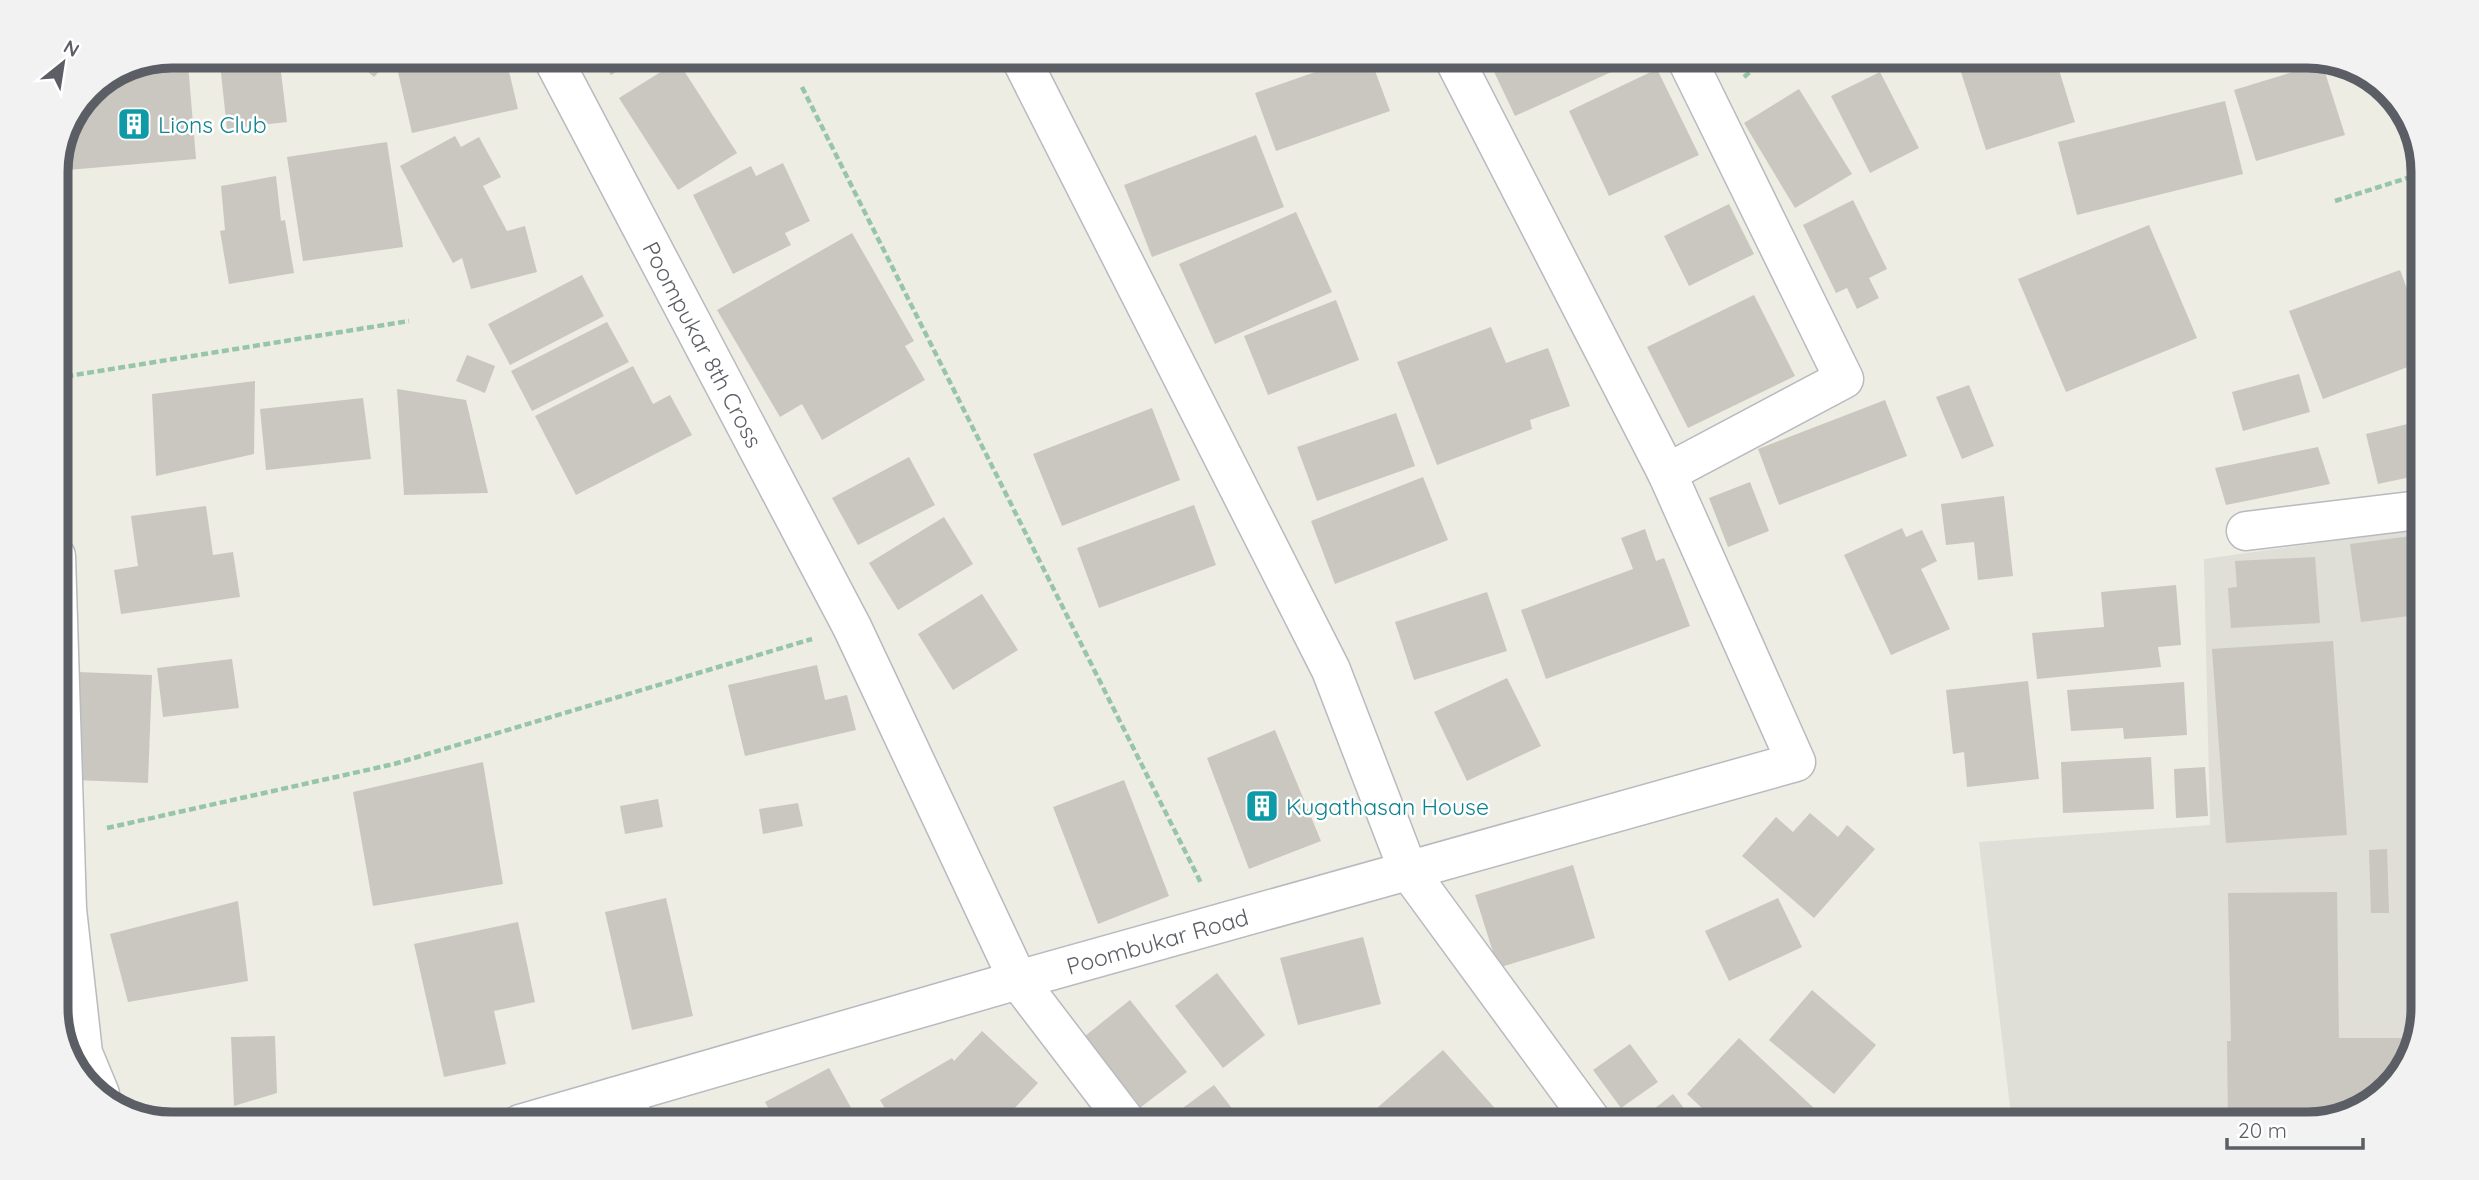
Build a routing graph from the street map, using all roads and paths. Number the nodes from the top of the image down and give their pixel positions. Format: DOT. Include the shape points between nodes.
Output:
graph roads {
  1 [pos="558,68"];
  2 [pos="1025,68"];
  3 [pos="1458,68"];
  4 [pos="1691,68"];
  5 [pos="802,87"];
  6 [pos="2411,177"];
  7 [pos="2335,201"];
  8 [pos="409,321"];
  9 [pos="68,377"];
  10 [pos="1667,472"];
  11 [pos="2411,511"];
  12 [pos="2246,531"];
  13 [pos="852,627"];
  14 [pos="68,837"];
  15 [pos="1408,870"];
  16 [pos="1222,924"];
  17 [pos="68,952"];
  18 [pos="1018,980"];
  19 [pos="91,1072"];
  20 [pos="626,1110"];
  21 [pos="1119,1112"];
  22 [pos="1585,1112"];
  1 -- 13 [label="street, Poompukar 8th Cross"];
  2 -- 15 [label="street" via="1331,670"];
  3 -- 10 [label="street"];
  4 -- 10 [label="street" via="1844,379"];
  5 -- 16 [label="path"];
  6 -- 7 [label="path"];
  8 -- 9 [label="path"];
  10 -- 15 [label="street, Poombukar Road" via="1796,762"];
  11 -- 12 [label="street"];
  13 -- 14 [label="path" via="394,764"];
  13 -- 18 [label="street, Poompukar 8th Cross"];
  15 -- 16 [label="street, Poombukar Road"];
  15 -- 22 [label="street"];
  16 -- 18 [label="street, Poombukar Road"];
  17 -- 19 [label="street" via="83,1053"];
  18 -- 20 [label="street, Poombukar Road"];
  18 -- 21 [label="street, Poompukar 8th Cross"];
}
